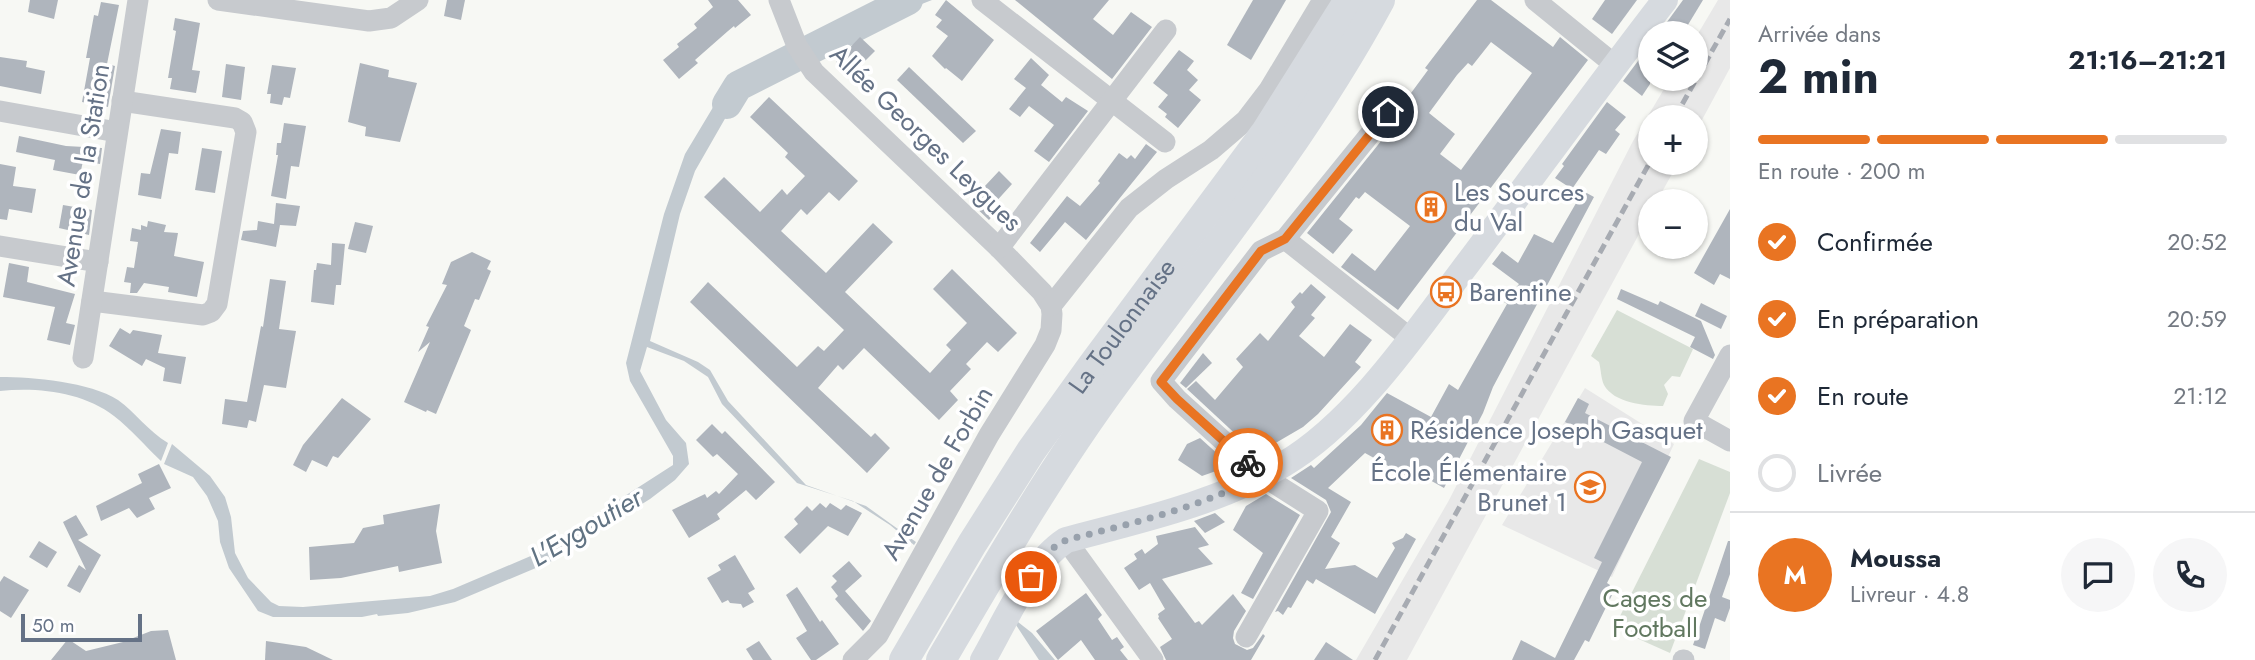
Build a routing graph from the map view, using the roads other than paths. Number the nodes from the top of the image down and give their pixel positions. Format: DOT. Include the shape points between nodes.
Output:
graph roads {
  1 [pos="138,0"];
  2 [pos="218,0"];
  3 [pos="418,0"];
  4 [pos="779,0"];
  5 [pos="982,0"];
  6 [pos="1323,0"];
  7 [pos="1349,0"];
  8 [pos="1380,0"];
  9 [pos="1535,0"];
  10 [pos="1665,0"];
  11 [pos="1166,30"];
  12 [pos="1615,65"];
  13 [pos="1112,100"];
  14 [pos="122,101"];
  15 [pos="0,111"];
  16 [pos="1388,112"];
  17 [pos="117,132"];
  18 [pos="1165,142"];
  19 [pos="1285,239"];
  20 [pos="0,246"];
  21 [pos="999,247"];
  22 [pos="98,261"];
  23 [pos="92,301"];
  24 [pos="1051,306"];
  25 [pos="1410,338"];
  26 [pos="1730,355"];
  27 [pos="83,358"];
  28 [pos="1730,441"];
  29 [pos="1261,475"];
  30 [pos="1066,540"];
  31 [pos="1247,637"];
  32 [pos="853,660"];
  33 [pos="904,660"];
  34 [pos="941,660"];
  35 [pos="983,660"];
  36 [pos="1153,660"];
  1 -- 14 [label="street, Avenue de la Station"];
  2 -- 3 [label="street" via="369,22 391,18"];
  4 -- 21 [label="street, Allée Georges Leygues" via="797,46 814,72"];
  5 -- 13 [label="street"];
  6 -- 24 [label="street" via="1246,120 1129,208"];
  7 -- 33 [label="highway, La Toulonnaise" via="1266,132 1031,451"];
  8 -- 34 [label="highway, La Toulonnaise" via="1274,171 1115,384 1040,494"];
  9 -- 12 [label="street"];
  10 -- 12 [label="main road"];
  11 -- 13 [label="street"];
  12 -- 25 [label="main road"];
  13 -- 18 [label="street"];
  13 -- 21 [label="street"];
  14 -- 17 [label="street, Avenue de la Station"];
  14 -- 23 [label="street" via="234,118 246,132 213,310 203,316"];
  15 -- 17 [label="street"];
  16 -- 19 [label="street"];
  17 -- 22 [label="street, Avenue de la Station"];
  19 -- 25 [label="street"];
  19 -- 29 [label="street" via="1261,251 1161,382"];
  20 -- 22 [label="street"];
  21 -- 24 [label="street, Allée Georges Leygues"];
  22 -- 23 [label="street, Avenue de la Station"];
  23 -- 27 [label="street, Avenue de la Station"];
  24 -- 32 [label="street, Avenue de Forbin" via="1051,330 1045,345 989,435 878,635"];
  25 -- 29 [label="main road" via="1333,426 1284,464"];
  26 -- 28 [label="street" via="1694,421"];
  29 -- 30 [label="main road" via="1181,510"];
  29 -- 31 [label="street" via="1318,511"];
  30 -- 35 [label="main road" via="1053,548 1031,577"];
  30 -- 36 [label="street"];
}
